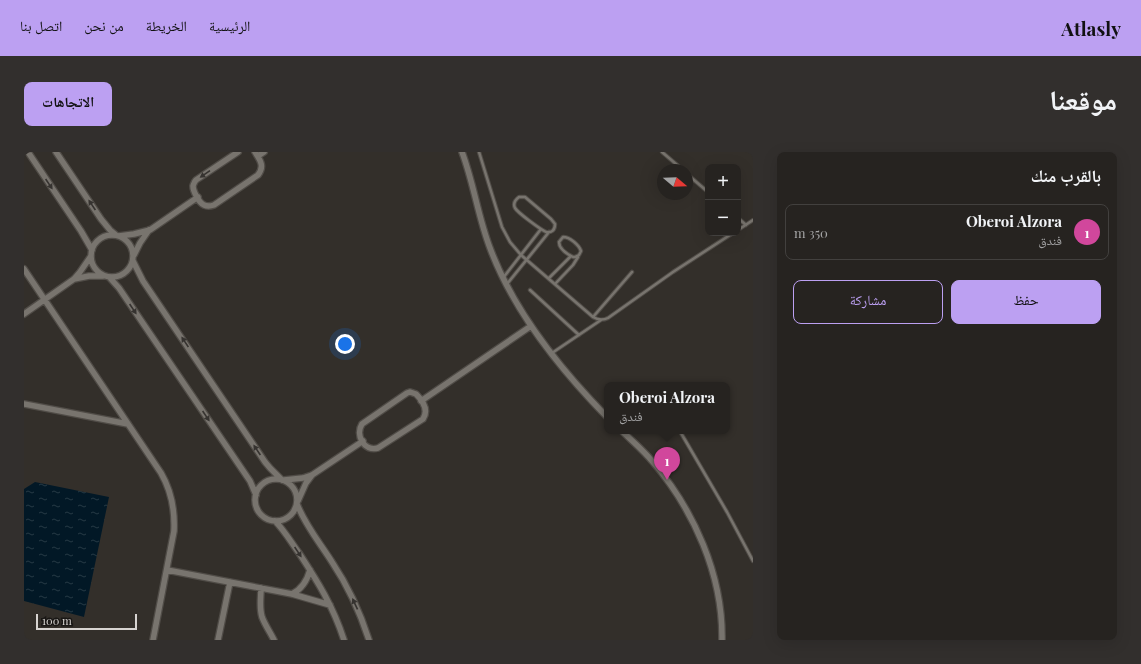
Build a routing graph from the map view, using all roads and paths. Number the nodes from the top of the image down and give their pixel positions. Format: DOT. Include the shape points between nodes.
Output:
graph roads {
  1 [pos="28,152"];
  2 [pos="56,152"];
  3 [pos="238,152"];
  4 [pos="264,152"];
  5 [pos="462,152"];
  6 [pos="479,152"];
  7 [pos="662,152"];
  8 [pos="256,154"];
  9 [pos="676,164"];
  10 [pos="693,179"];
  11 [pos="705,189"];
  12 [pos="198,197"];
  13 [pos="753,220"];
  14 [pos="741,221"];
  15 [pos="746,225"];
  16 [pos="741,228"];
  17 [pos="541,229"];
  18 [pos="150,230"];
  19 [pos="549,232"];
  20 [pos="118,236"];
  21 [pos="728,236"];
  22 [pos="92,253"];
  23 [pos="521,255"];
  24 [pos="571,256"];
  25 [pos="578,257"];
  26 [pos="133,259"];
  27 [pos="527,260"];
  28 [pos="24,269"];
  29 [pos="632,272"];
  30 [pos="107,277"];
  31 [pos="503,278"];
  32 [pos="549,278"];
  33 [pos="74,279"];
  34 [pos="555,284"];
  35 [pos="507,285"];
  36 [pos="530,290"];
  37 [pos="45,299"];
  38 [pos="24,314"];
  39 [pos="592,317"];
  40 [pos="601,320"];
  41 [pos="532,326"];
  42 [pos="579,335"];
  43 [pos="552,354"];
  44 [pos="422,401"];
  45 [pos="24,404"];
  46 [pos="604,414"];
  47 [pos="128,424"];
  48 [pos="625,434"];
  49 [pos="682,434"];
  50 [pos="362,441"];
  51 [pos="312,475"];
  52 [pos="283,480"];
  53 [pos="256,495"];
  54 [pos="297,503"];
  55 [pos="275,521"];
  56 [pos="753,561"];
  57 [pos="167,570"];
  58 [pos="310,570"];
  59 [pos="230,582"];
  60 [pos="262,588"];
  61 [pos="292,594"];
  62 [pos="330,605"];
  63 [pos="153,640"];
  64 [pos="218,640"];
  65 [pos="274,640"];
  66 [pos="344,640"];
  67 [pos="369,640"];
  68 [pos="722,640"];
  1 -- 22 [label="street, one-way" via="81,231"];
  20 -- 2 [label="street, one-way" via="101,219"];
  3 -- 12 [label="street, one-way" via="194,182 193,189"];
  4 -- 8 [label="street"];
  5 -- 31 [label="street" via="485,235"];
  6 -- 23 [label="lane" via="502,227"];
  7 -- 9 [label="lane"];
  8 -- 12 [label="street" via="262,168 255,178 214,205 204,205"];
  10 -- 11 [label="lane"];
  12 -- 18 [label="street"];
  13 -- 15 [label="lane"];
  14 -- 15 [label="lane"];
  15 -- 16 [label="lane"];
  17 -- 19 [label="lane"];
  17 -- 19 [label="lane" via="515,208 516,199 525,198 554,221 554,229"];
  17 -- 23 [label="lane"];
  18 -- 20 [label="street"];
  18 -- 26 [label="street" via="140,243"];
  19 -- 27 [label="lane"];
  20 -- 22 [label="street" via="101,238"];
  20 -- 26 [label="street" via="130,244"];
  21 -- 40 [label="lane" via="608,318"];
  22 -- 30 [label="street" via="95,268"];
  22 -- 33 [label="street"];
  23 -- 27 [label="lane"];
  23 -- 31 [label="lane"];
  24 -- 25 [label="lane"];
  24 -- 25 [label="lane" via="559,245 563,237 569,238 580,248 581,253"];
  24 -- 32 [label="lane"];
  25 -- 34 [label="lane"];
  26 -- 30 [label="street" via="125,274"];
  52 -- 26 [label="street, one-way" via="261,455 143,281"];
  27 -- 32 [label="lane"];
  27 -- 35 [label="lane"];
  28 -- 37 [label="street"];
  29 -- 39 [label="lane"];
  30 -- 33 [label="street" via="89,276"];
  30 -- 53 [label="street, one-way" via="119,288 250,481"];
  31 -- 35 [label="street"];
  32 -- 34 [label="lane"];
  33 -- 37 [label="street"];
  34 -- 39 [label="lane"];
  35 -- 41 [label="street"];
  36 -- 42 [label="lane"];
  37 -- 38 [label="street"];
  37 -- 47 [label="street"];
  39 -- 40 [label="lane"];
  40 -- 42 [label="lane"];
  41 -- 43 [label="street"];
  41 -- 44 [label="street"];
  42 -- 43 [label="lane"];
  43 -- 46 [label="street"];
  44 -- 50 [label="street" via="413,392 407,393 365,421 359,431"];
  44 -- 50 [label="street" via="426,409 425,416 388,442 372,449"];
  45 -- 47 [label="street"];
  47 -- 57 [label="street" via="166,481 172,497 174,532"];
  48 -- 68 [label="street" via="671,485 706,552 718,594"];
  49 -- 56 [label="lane"];
  50 -- 51 [label="street"];
  51 -- 52 [label="street"];
  51 -- 54 [label="street"];
  52 -- 53 [label="street" via="274,479 266,482"];
  52 -- 54 [label="street" via="294,488"];
  53 -- 55 [label="street" via="256,507 259,512 269,520"];
  54 -- 55 [label="street" via="289,517"];
  67 -- 54 [label="street, one-way" via="347,587 303,517"];
  55 -- 58 [label="street, one-way"];
  57 -- 59 [label="street"];
  57 -- 63 [label="street"];
  58 -- 61 [label="street" via="304,585"];
  58 -- 62 [label="street"];
  59 -- 60 [label="street"];
  59 -- 64 [label="street"];
  60 -- 61 [label="street"];
  60 -- 65 [label="street" via="260,604 263,619"];
  61 -- 62 [label="street"];
  62 -- 66 [label="street"];
}
